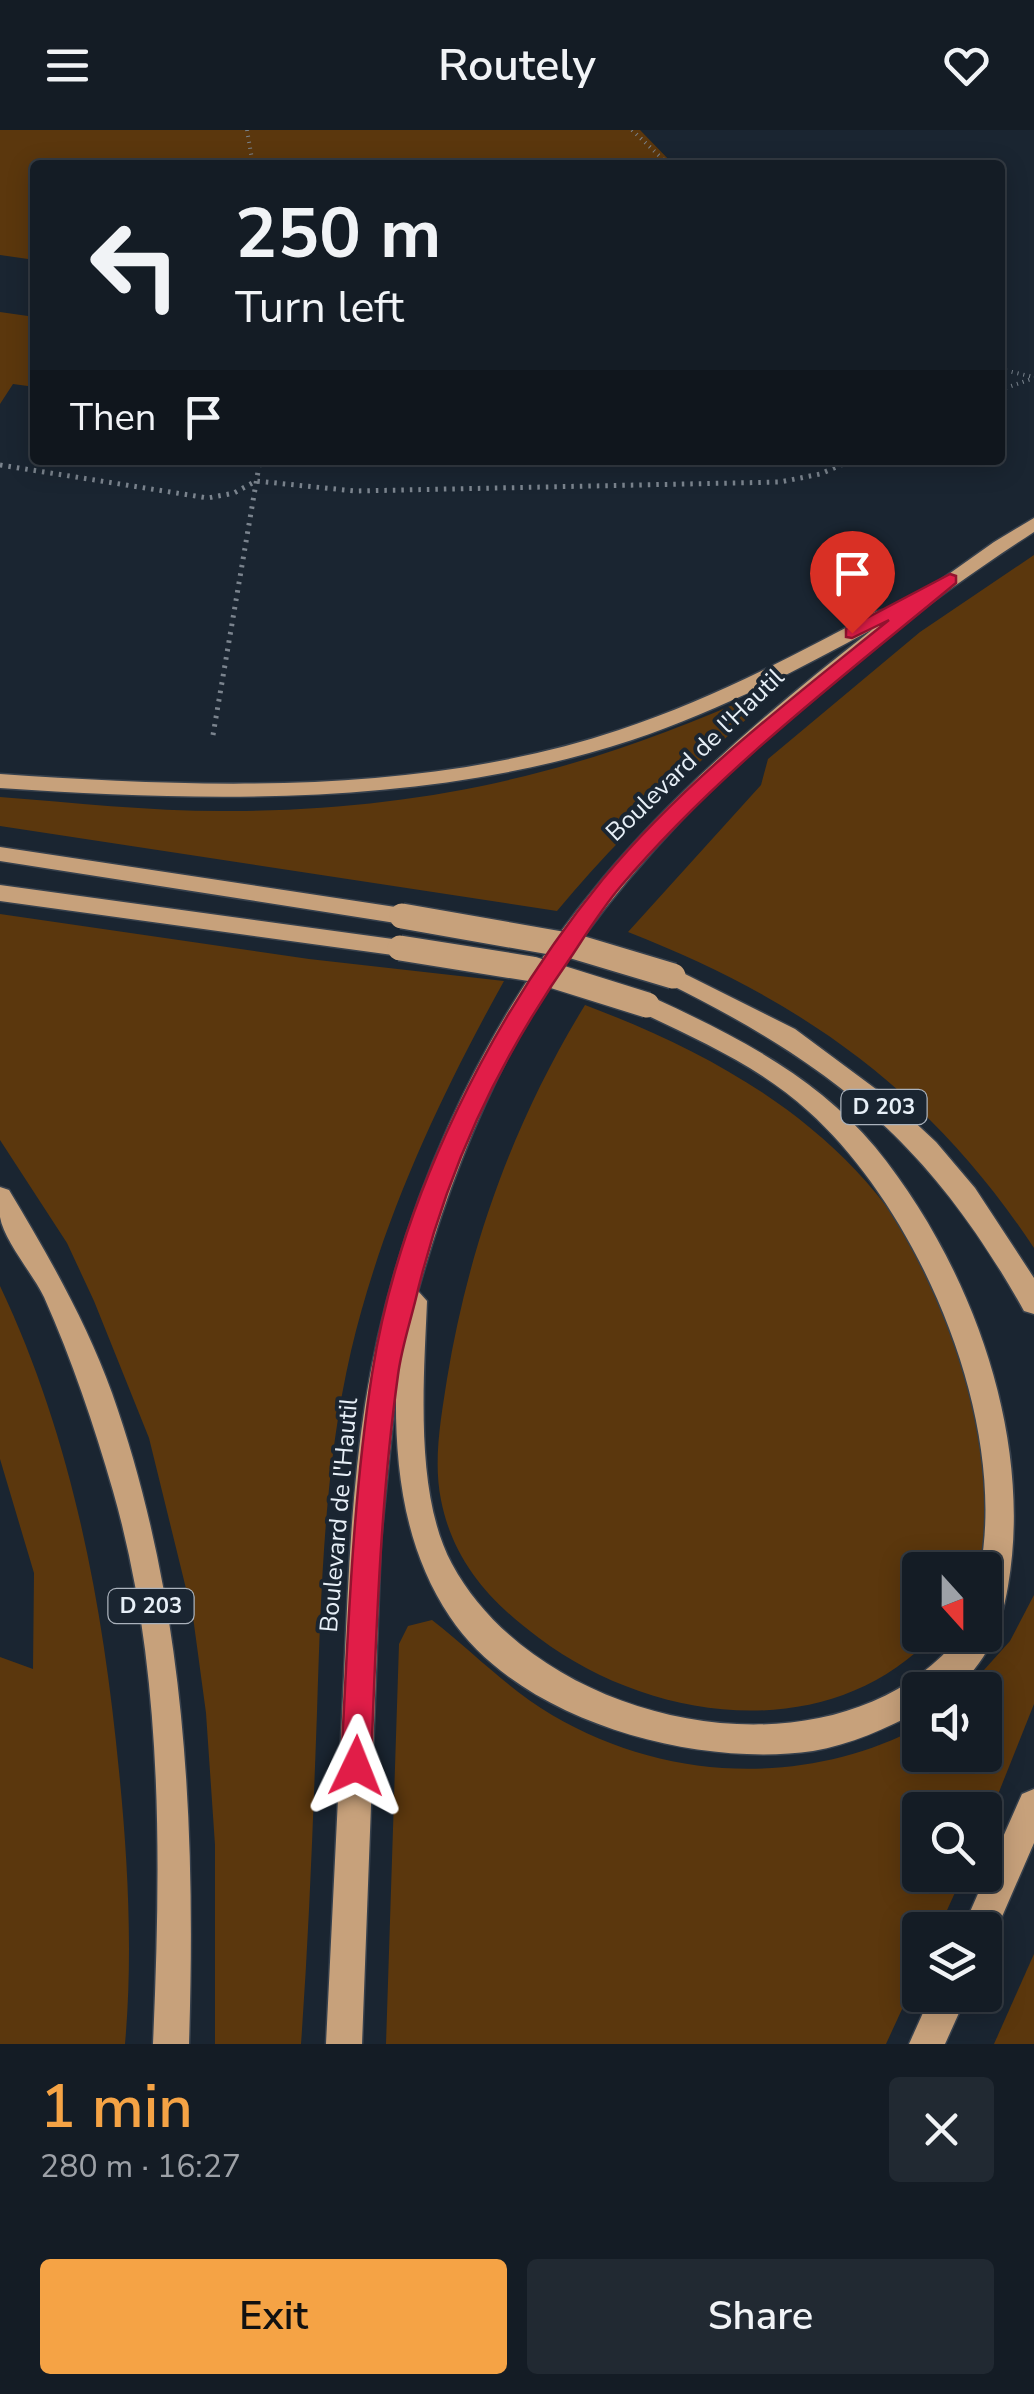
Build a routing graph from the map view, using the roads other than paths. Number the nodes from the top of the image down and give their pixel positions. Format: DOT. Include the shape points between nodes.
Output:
graph roads {
  1 [pos="1034,524"];
  2 [pos="1034,543"];
  3 [pos="986,554"];
  4 [pos="950,579"];
  5 [pos="0,782"];
  6 [pos="0,854"];
  7 [pos="0,893"];
  8 [pos="0,1197"];
  9 [pos="415,1251"];
  10 [pos="1034,1303"];
  11 [pos="1002,1592"];
  12 [pos="967,1652"];
  13 [pos="951,1672"];
  14 [pos="902,1702"];
  15 [pos="1034,1805"];
  16 [pos="987,1912"];
  17 [pos="941,2012"];
  18 [pos="171,2044"];
  19 [pos="344,2044"];
  20 [pos="926,2044"];
  1 -- 3 [label="main road, Boulevard de l'Hautil"];
  2 -- 3 [label="main road"];
  3 -- 4 [label="main road, Boulevard de l'Hautil"];
  4 -- 5 [label="main road" via="776,673 685,713 523,762 382,784 272,792"];
  4 -- 9 [label="main road, Boulevard de l'Hautil" via="758,736 610,884 486,1071"];
  6 -- 10 [label="main road, D 203, bridge" via="548,938 673,976 788,1033 887,1110 969,1197"];
  7 -- 11 [label="main road, D 203, bridge" via="532,970 647,1005 739,1050 815,1102 881,1166 933,1231 957,1270 1004,1384 1018,1462 1017,1541"];
  8 -- 18 [label="main road, D 203" via="79,1348 134,1520 165,1703"];
  9 -- 14 [label="main road" via="409,1381 424,1530 452,1596 502,1650 615,1714 736,1740 812,1736"];
  9 -- 19 [label="main road, Boulevard de l'Hautil" via="385,1372 370,1495"];
  12 -- 13 [label="main road"];
  15 -- 16 [label="main road"];
  17 -- 20 [label="main road"];
}
